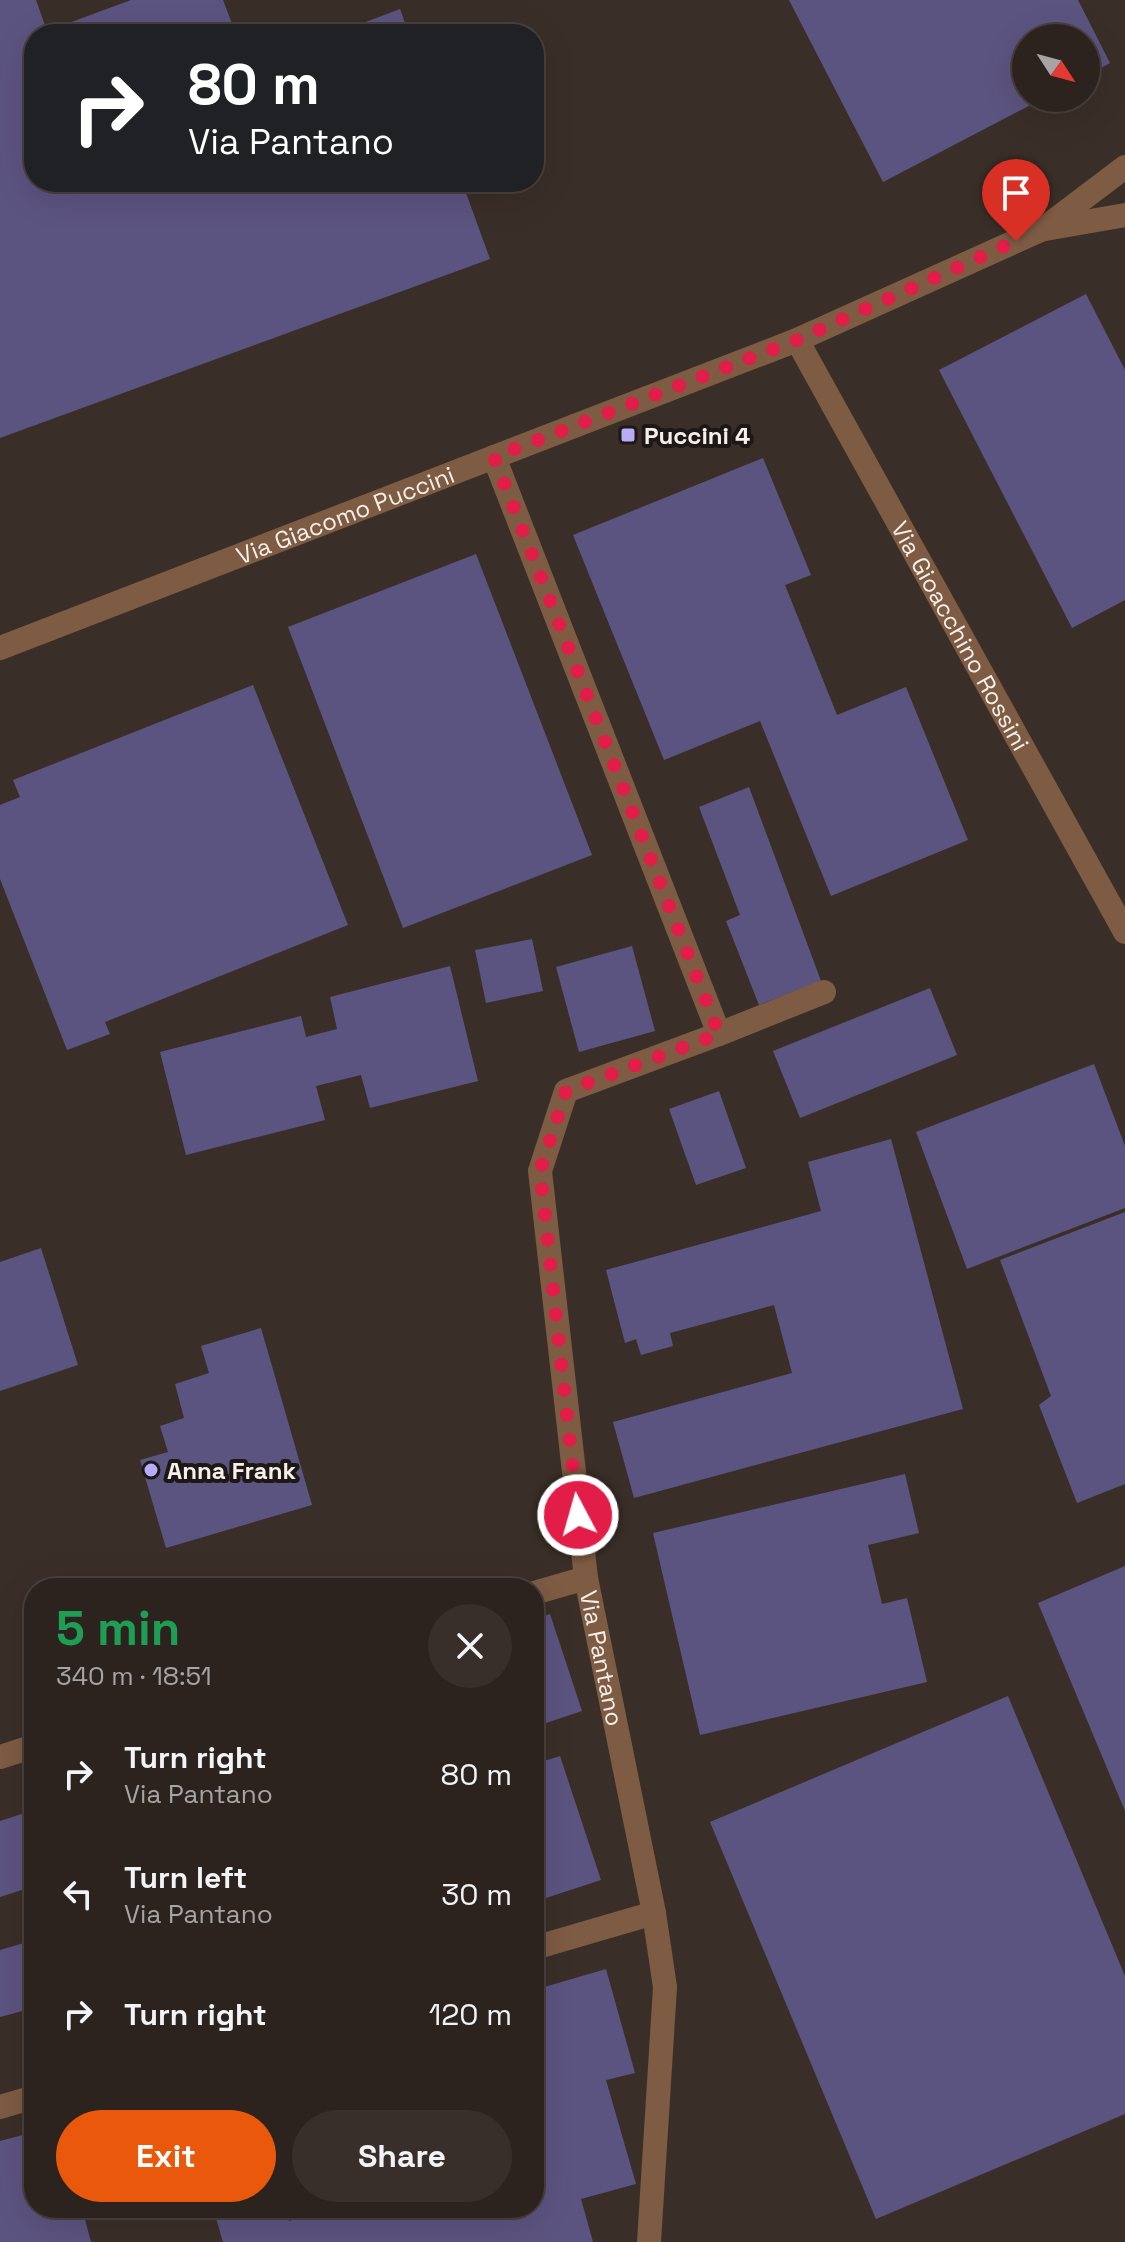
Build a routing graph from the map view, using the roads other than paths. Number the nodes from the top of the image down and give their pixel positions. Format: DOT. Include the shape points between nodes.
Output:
graph roads {
  1 [pos="1125,167"];
  2 [pos="1125,215"];
  3 [pos="1043,229"];
  4 [pos="797,340"];
  5 [pos="494,457"];
  6 [pos="0,648"];
  7 [pos="1125,932"];
  8 [pos="824,992"];
  9 [pos="719,1034"];
  10 [pos="586,1578"];
  11 [pos="544,1590"];
  12 [pos="24,1749"];
  13 [pos="0,1757"];
  14 [pos="654,1913"];
  15 [pos="544,1945"];
  16 [pos="24,2100"];
  17 [pos="0,2107"];
  18 [pos="649,2242"];
  1 -- 3 [label="street, Via Giacomo Puccini"];
  2 -- 3 [label="street, Via Giacomo Puccini"];
  3 -- 4 [label="street, Via Giacomo Puccini"];
  4 -- 5 [label="street, Via Giacomo Puccini"];
  4 -- 7 [label="street, Via Gioacchino Rossini"];
  5 -- 6 [label="street, Via Giacomo Puccini"];
  5 -- 9 [label="street"];
  8 -- 9 [label="street"];
  9 -- 10 [label="street, Via Pantano" via="566,1091 540,1171"];
  10 -- 11 [label="street"];
  10 -- 14 [label="street, Via Pantano"];
  12 -- 13 [label="street"];
  14 -- 15 [label="street"];
  14 -- 18 [label="street, Via Pantano" via="665,1987"];
  16 -- 17 [label="street"];
}
